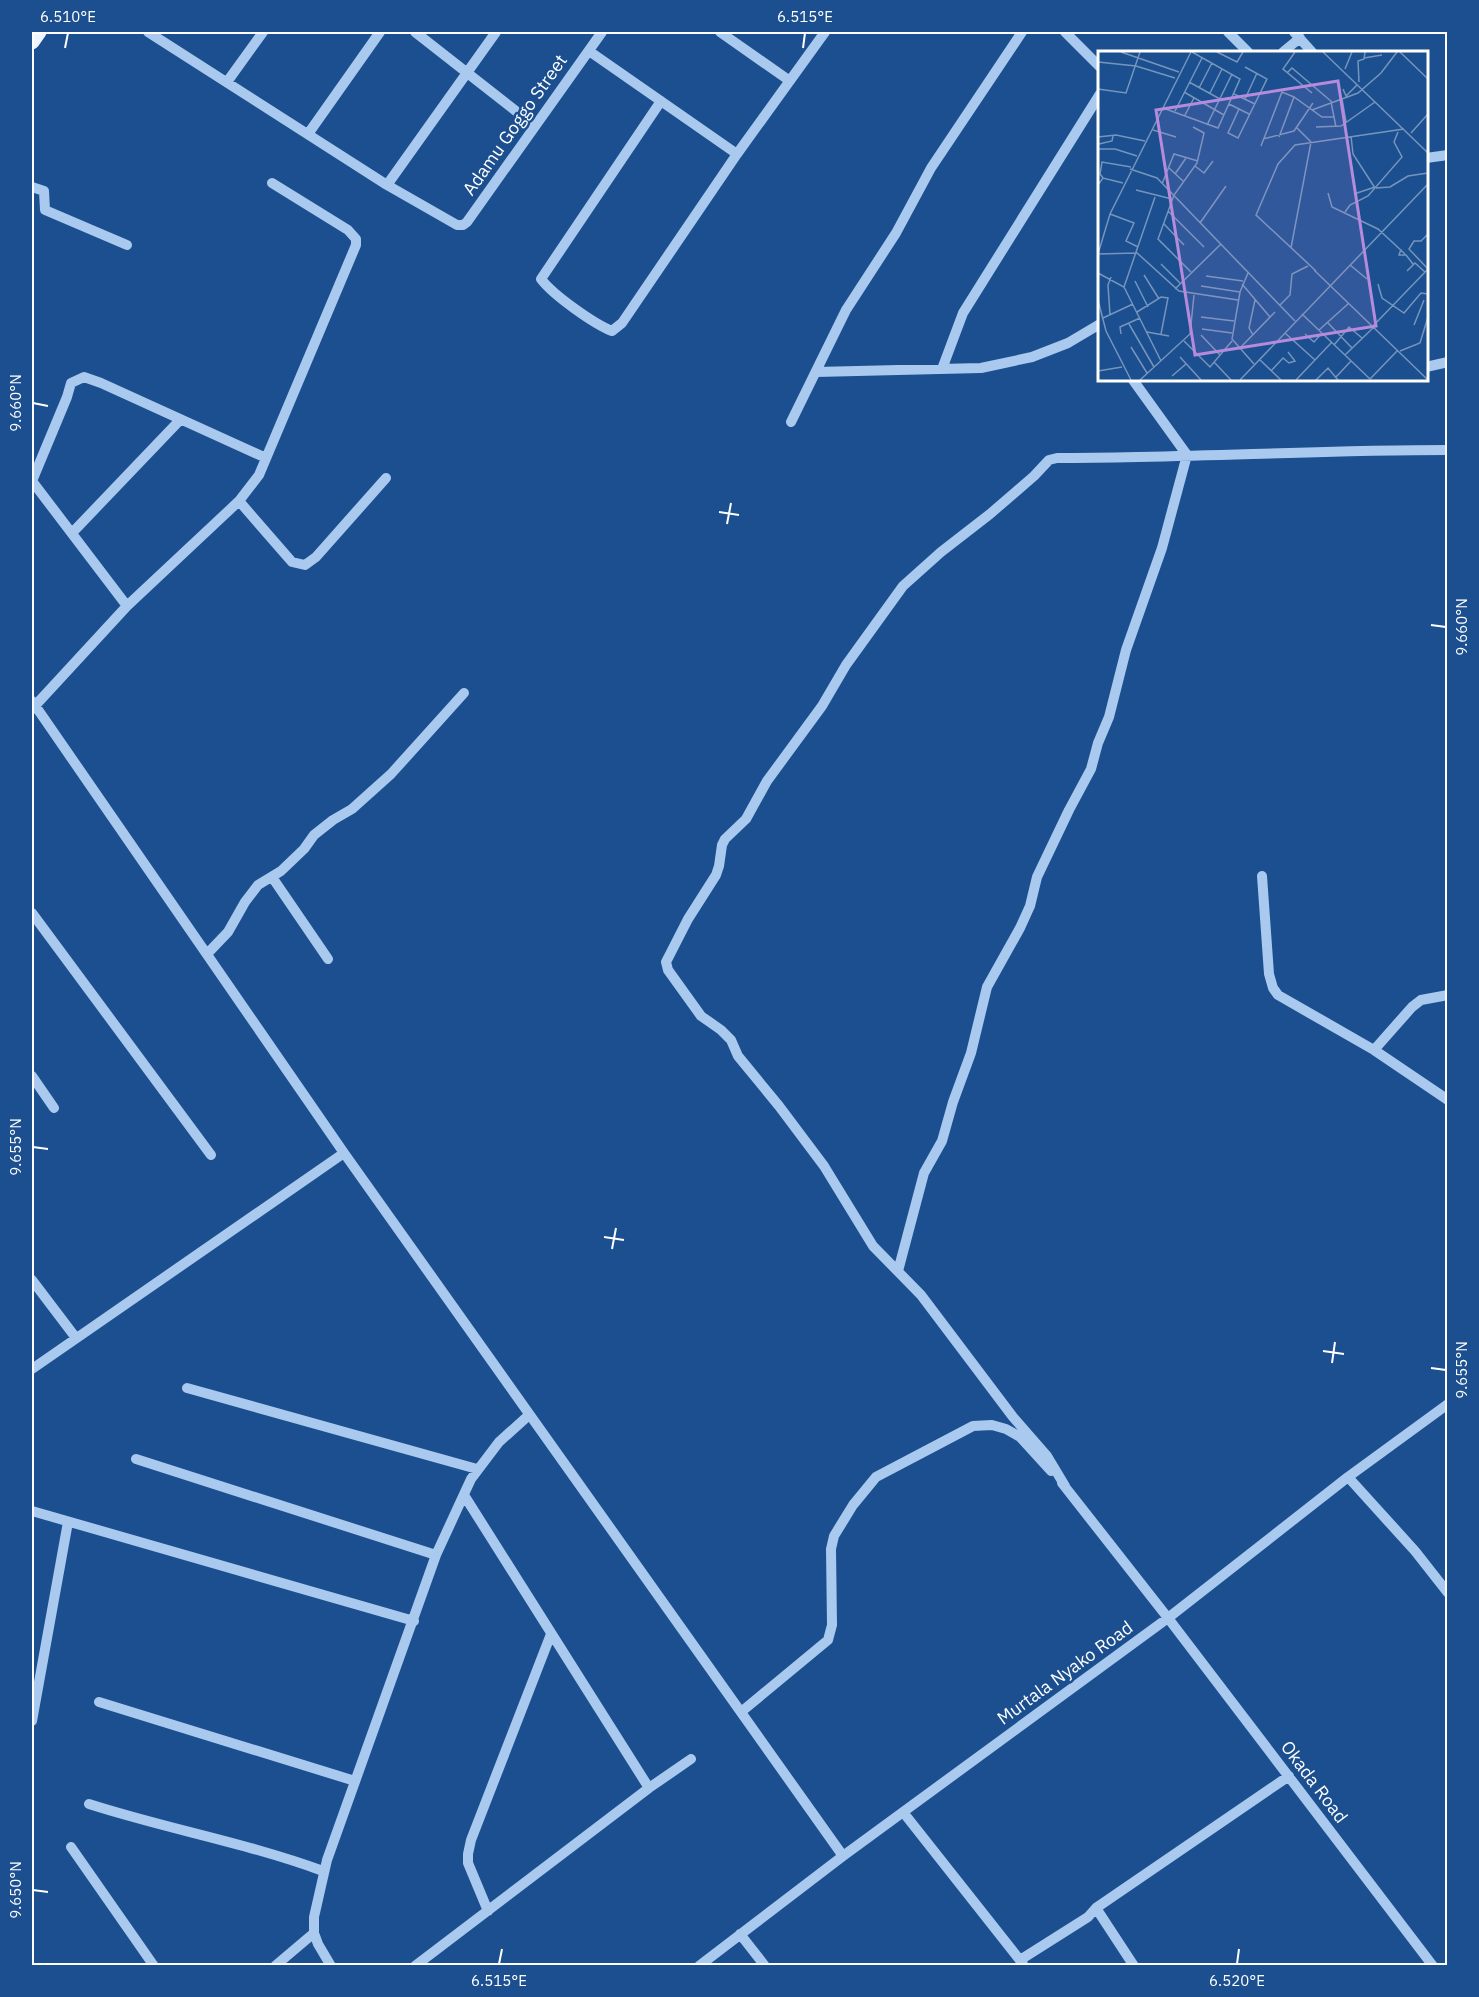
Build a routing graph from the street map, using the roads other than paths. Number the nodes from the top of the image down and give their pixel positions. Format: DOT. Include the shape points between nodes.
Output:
graph roads {
  1 [pos="39,32"];
  2 [pos="149,32"];
  3 [pos="263,32"];
  4 [pos="380,32"];
  5 [pos="415,32"];
  6 [pos="496,32"];
  7 [pos="602,32"];
  8 [pos="720,32"];
  9 [pos="825,32"];
  10 [pos="1022,32"];
  11 [pos="1065,32"];
  12 [pos="1228,32"];
  13 [pos="1297,35"];
  14 [pos="32,42"];
  15 [pos="589,51"];
  16 [pos="1247,51"];
  17 [pos="1284,51"];
  18 [pos="1311,51"];
  19 [pos="1098,65"];
  20 [pos="467,72"];
  21 [pos="790,81"];
  22 [pos="227,82"];
  23 [pos="1098,97"];
  24 [pos="661,101"];
  25 [pos="535,126"];
  26 [pos="308,134"];
  27 [pos="737,154"];
  28 [pos="1448,155"];
  29 [pos="1428,158"];
  30 [pos="272,183"];
  31 [pos="387,185"];
  32 [pos="32,187"];
  33 [pos="127,245"];
  34 [pos="1098,328"];
  35 [pos="1448,362"];
  36 [pos="1428,367"];
  37 [pos="942,369"];
  38 [pos="816,372"];
  39 [pos="1134,381"];
  40 [pos="180,420"];
  41 [pos="791,422"];
  42 [pos="1448,450"];
  43 [pos="1187,455"];
  44 [pos="266,458"];
  45 [pos="386,478"];
  46 [pos="32,481"];
  47 [pos="239,501"];
  48 [pos="72,533"];
  49 [pos="127,606"];
  50 [pos="464,693"];
  51 [pos="32,705"];
  52 [pos="1262,876"];
  53 [pos="272,878"];
  54 [pos="32,913"];
  55 [pos="207,954"];
  56 [pos="328,959"];
  57 [pos="1448,995"];
  58 [pos="1374,1050"];
  59 [pos="32,1076"];
  60 [pos="1448,1100"];
  61 [pos="54,1108"];
  62 [pos="344,1153"];
  63 [pos="211,1155"];
  64 [pos="898,1271"];
  65 [pos="32,1280"];
  66 [pos="76,1338"];
  67 [pos="32,1369"];
  68 [pos="188,1388"];
  69 [pos="1448,1404"];
  70 [pos="529,1414"];
  71 [pos="136,1459"];
  72 [pos="477,1469"];
  73 [pos="1348,1477"];
  74 [pos="1065,1486"];
  75 [pos="464,1495"];
  76 [pos="32,1511"];
  77 [pos="68,1522"];
  78 [pos="436,1555"];
  79 [pos="1448,1593"];
  80 [pos="1168,1618"];
  81 [pos="414,1621"];
  82 [pos="551,1634"];
  83 [pos="99,1702"];
  84 [pos="741,1712"];
  85 [pos="32,1721"];
  86 [pos="691,1759"];
  87 [pos="1289,1776"];
  88 [pos="356,1781"];
  89 [pos="649,1788"];
  90 [pos="89,1804"];
  91 [pos="903,1812"];
  92 [pos="71,1846"];
  93 [pos="843,1856"];
  94 [pos="323,1871"];
  95 [pos="1096,1908"];
  96 [pos="488,1911"];
  97 [pos="314,1933"];
  98 [pos="740,1934"];
  99 [pos="1022,1963"];
  100 [pos="154,1965"];
  101 [pos="275,1965"];
  102 [pos="331,1965"];
  103 [pos="415,1965"];
  104 [pos="699,1965"];
  105 [pos="765,1965"];
  106 [pos="1134,1965"];
  107 [pos="1433,1965"];
  1 -- 14 [label="main road"];
  2 -- 22 [label="street"];
  3 -- 22 [label="street"];
  4 -- 26 [label="street"];
  5 -- 20 [label="street"];
  6 -- 20 [label="street"];
  7 -- 15 [label="street, Adamu Goggo Street"];
  8 -- 21 [label="street"];
  9 -- 21 [label="street"];
  10 -- 38 [label="street" via="931,168 896,233 846,310"];
  11 -- 19 [label="street"];
  12 -- 16 [label="street"];
  13 -- 17 [label="street"];
  13 -- 18 [label="street"];
  15 -- 24 [label="street"];
  15 -- 25 [label="street, Adamu Goggo Street"];
  20 -- 25 [label="street"];
  20 -- 31 [label="street"];
  21 -- 27 [label="street"];
  22 -- 26 [label="street"];
  23 -- 37 [label="street" via="963,313"];
  24 -- 27 [label="street"];
  24 -- 27 [label="street" via="541,279 549,290 601,327 612,331 622,323"];
  25 -- 31 [label="street, Adamu Goggo Street" via="463,225 449,222"];
  26 -- 31 [label="street"];
  28 -- 29 [label="street"];
  30 -- 44 [label="street" via="348,230 356,245"];
  32 -- 33 [label="street" via="44,190 45,210"];
  34 -- 37 [label="street" via="1026,359 981,368"];
  35 -- 36 [label="street"];
  37 -- 38 [label="street"];
  38 -- 41 [label="street"];
  39 -- 43 [label="street"];
  40 -- 44 [label="street"];
  40 -- 46 [label="street" via="84,377 71,383"];
  40 -- 48 [label="street"];
  42 -- 43 [label="street"];
  43 -- 64 [label="street" via="1162,548 1126,650 1091,770 1037,877 1020,928 987,987 971,1053 942,1142 924,1173"];
  43 -- 64 [label="street" via="1049,460 915,574 846,665 822,706 767,781 746,819 725,840 716,874 666,962 701,1016 725,1034 824,1166 873,1246"];
  44 -- 47 [label="street" via="259,475"];
  45 -- 47 [label="street" via="316,557 304,565 292,562"];
  46 -- 48 [label="street"];
  47 -- 49 [label="street"];
  48 -- 49 [label="street"];
  49 -- 51 [label="street"];
  50 -- 53 [label="street" via="391,774 352,809 314,835"];
  51 -- 55 [label="street"];
  52 -- 58 [label="street" via="1273,988 1278,995"];
  53 -- 55 [label="street" via="258,885 228,932"];
  53 -- 56 [label="street"];
  54 -- 63 [label="street"];
  55 -- 62 [label="street"];
  57 -- 58 [label="street" via="1421,1000"];
  58 -- 60 [label="street"];
  59 -- 61 [label="street"];
  62 -- 66 [label="street"];
  62 -- 70 [label="street"];
  64 -- 74 [label="street" via="1047,1456"];
  65 -- 66 [label="street"];
  66 -- 67 [label="street"];
  68 -- 72 [label="street"];
  69 -- 73 [label="street, Murtala Nyako Road"];
  70 -- 72 [label="street"];
  70 -- 84 [label="street"];
  71 -- 78 [label="street"];
  72 -- 75 [label="street"];
  73 -- 79 [label="street"];
  73 -- 80 [label="street, Murtala Nyako Road"];
  74 -- 80 [label="street, Okada Road"];
  74 -- 84 [label="street" via="1020,1437 992,1425 973,1426 876,1477 834,1536 832,1625 828,1640"];
  75 -- 78 [label="street"];
  75 -- 82 [label="street"];
  76 -- 77 [label="street"];
  77 -- 81 [label="street"];
  77 -- 85 [label="street"];
  78 -- 81 [label="street"];
  80 -- 87 [label="street, Okada Road"];
  80 -- 91 [label="street, Murtala Nyako Road"];
  81 -- 88 [label="street"];
  82 -- 89 [label="street"];
  82 -- 96 [label="street" via="471,1840 468,1863"];
  83 -- 88 [label="street"];
  84 -- 93 [label="street"];
  86 -- 89 [label="street"];
  87 -- 95 [label="street"];
  87 -- 107 [label="street, Okada Road"];
  88 -- 94 [label="street"];
  89 -- 96 [label="street"];
  90 -- 94 [label="street"];
  91 -- 93 [label="street, Murtala Nyako Road"];
  91 -- 99 [label="street"];
  92 -- 100 [label="street"];
  93 -- 98 [label="street, Murtala Nyako Road"];
  94 -- 97 [label="street" via="315,1904"];
  95 -- 99 [label="street"];
  95 -- 106 [label="street"];
  96 -- 103 [label="street"];
  97 -- 101 [label="street"];
  97 -- 102 [label="street"];
  98 -- 104 [label="street, Murtala Nyako Road"];
  98 -- 105 [label="street"];
}
